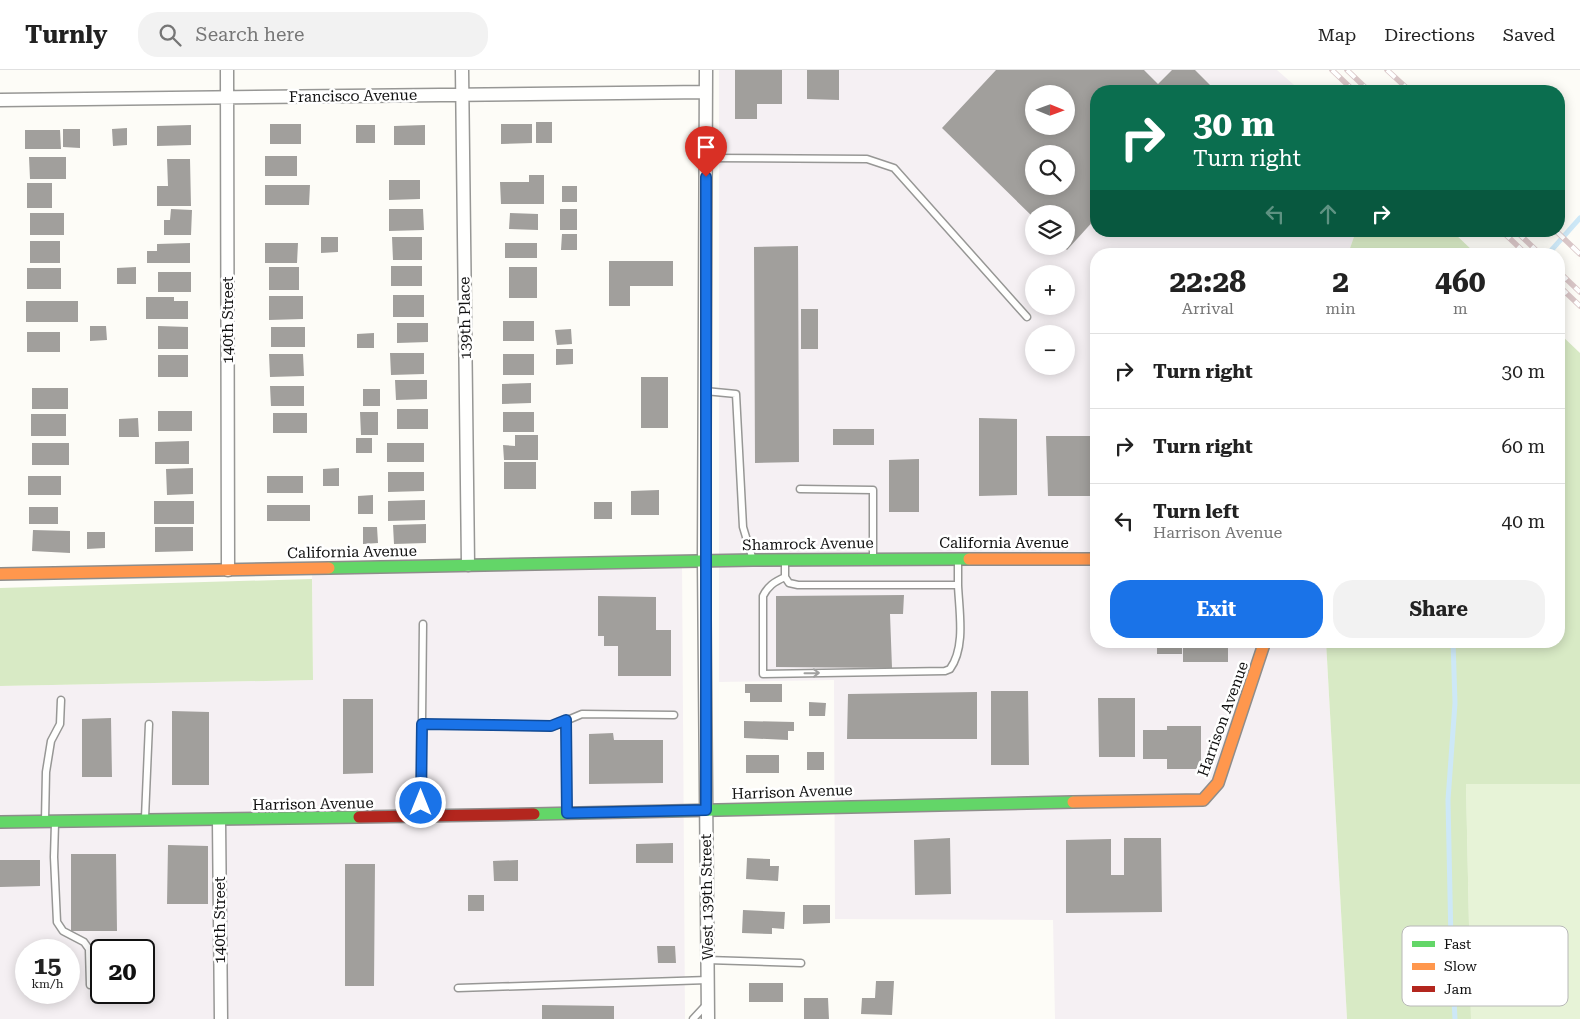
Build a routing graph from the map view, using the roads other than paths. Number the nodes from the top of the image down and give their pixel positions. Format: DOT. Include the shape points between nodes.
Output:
graph roads {
  1 [pos="227,70"];
  2 [pos="462,70"];
  3 [pos="706,70"];
  4 [pos="706,92"];
  5 [pos="463,94"];
  6 [pos="227,98"];
  7 [pos="0,100"];
  8 [pos="706,158"];
  9 [pos="1026,317"];
  10 [pos="705,391"];
  11 [pos="800,489"];
  12 [pos="873,558"];
  13 [pos="912,558"];
  14 [pos="958,558"];
  15 [pos="1090,559"];
  16 [pos="753,560"];
  17 [pos="785,560"];
  18 [pos="704,561"];
  19 [pos="468,565"];
  20 [pos="228,570"];
  21 [pos="0,574"];
  22 [pos="785,578"];
  23 [pos="958,585"];
  24 [pos="423,624"];
  25 [pos="1263,648"];
  26 [pos="62,700"];
  27 [pos="674,716"];
  28 [pos="566,720"];
  29 [pos="149,724"];
  30 [pos="422,724"];
  31 [pos="706,810"];
  32 [pos="567,813"];
  33 [pos="421,816"];
  34 [pos="219,821"];
  35 [pos="0,822"];
  36 [pos="50,822"];
  37 [pos="145,822"];
  38 [pos="707,960"];
  39 [pos="800,963"];
  40 [pos="708,980"];
  41 [pos="90,986"];
  42 [pos="458,988"];
  43 [pos="708,1003"];
  44 [pos="220,1019"];
  45 [pos="693,1019"];
  46 [pos="708,1019"];
  1 -- 6 [label="street, 140th Street"];
  2 -- 5 [label="street, 139th Place"];
  3 -- 4 [label="street, West 139th Street"];
  4 -- 5 [label="street, Francisco Avenue"];
  4 -- 8 [label="street, West 139th Street"];
  5 -- 6 [label="street, Francisco Avenue"];
  5 -- 19 [label="street, 139th Place"];
  6 -- 7 [label="street, Francisco Avenue"];
  6 -- 20 [label="street, 140th Street"];
  8 -- 9 [label="lane" via="867,159 894,168"];
  8 -- 10 [label="street, West 139th Street"];
  10 -- 16 [label="lane" via="736,394 743,527"];
  10 -- 18 [label="street, West 139th Street"];
  11 -- 12 [label="lane" via="872,490"];
  12 -- 13 [label="street, Shamrock Avenue"];
  12 -- 17 [label="street, Shamrock Avenue"];
  13 -- 14 [label="street, California Avenue"];
  14 -- 15 [label="street, California Avenue"];
  14 -- 23 [label="lane"];
  16 -- 17 [label="street, Shamrock Avenue"];
  16 -- 18 [label="street, Shamrock Avenue"];
  17 -- 22 [label="lane"];
  18 -- 19 [label="street, California Avenue"];
  18 -- 31 [label="street, West 139th Street"];
  19 -- 20 [label="street, California Avenue"];
  20 -- 21 [label="street, California Avenue"];
  22 -- 23 [label="lane" via="788,583 798,585"];
  22 -- 23 [label="lane, one-way" via="775,581 762,596 763,674 945,671 955,663 959,644"];
  24 -- 30 [label="lane"];
  25 -- 31 [label="street, Harrison Avenue" via="1218,783 1203,800"];
  26 -- 36 [label="lane" via="60,724 51,741 46,772"];
  27 -- 28 [label="lane" via="582,714"];
  28 -- 30 [label="lane" via="551,726"];
  28 -- 32 [label="lane"];
  29 -- 37 [label="lane"];
  30 -- 33 [label="lane"];
  31 -- 32 [label="street, Harrison Avenue"];
  31 -- 38 [label="street, West 139th Street"];
  32 -- 33 [label="street, Harrison Avenue"];
  33 -- 34 [label="street, Harrison Avenue"];
  34 -- 37 [label="street, Harrison Avenue"];
  34 -- 44 [label="street, 140th Street"];
  35 -- 36 [label="street, Harrison Avenue"];
  36 -- 37 [label="street, Harrison Avenue"];
  36 -- 41 [label="lane" via="56,922 63,931 84,942 89,949"];
  38 -- 39 [label="lane"];
  38 -- 40 [label="street, West 139th Street"];
  40 -- 42 [label="lane"];
  40 -- 43 [label="street, West 139th Street"];
  43 -- 45 [label="lane"];
  43 -- 46 [label="street, West 139th Street"];
}
